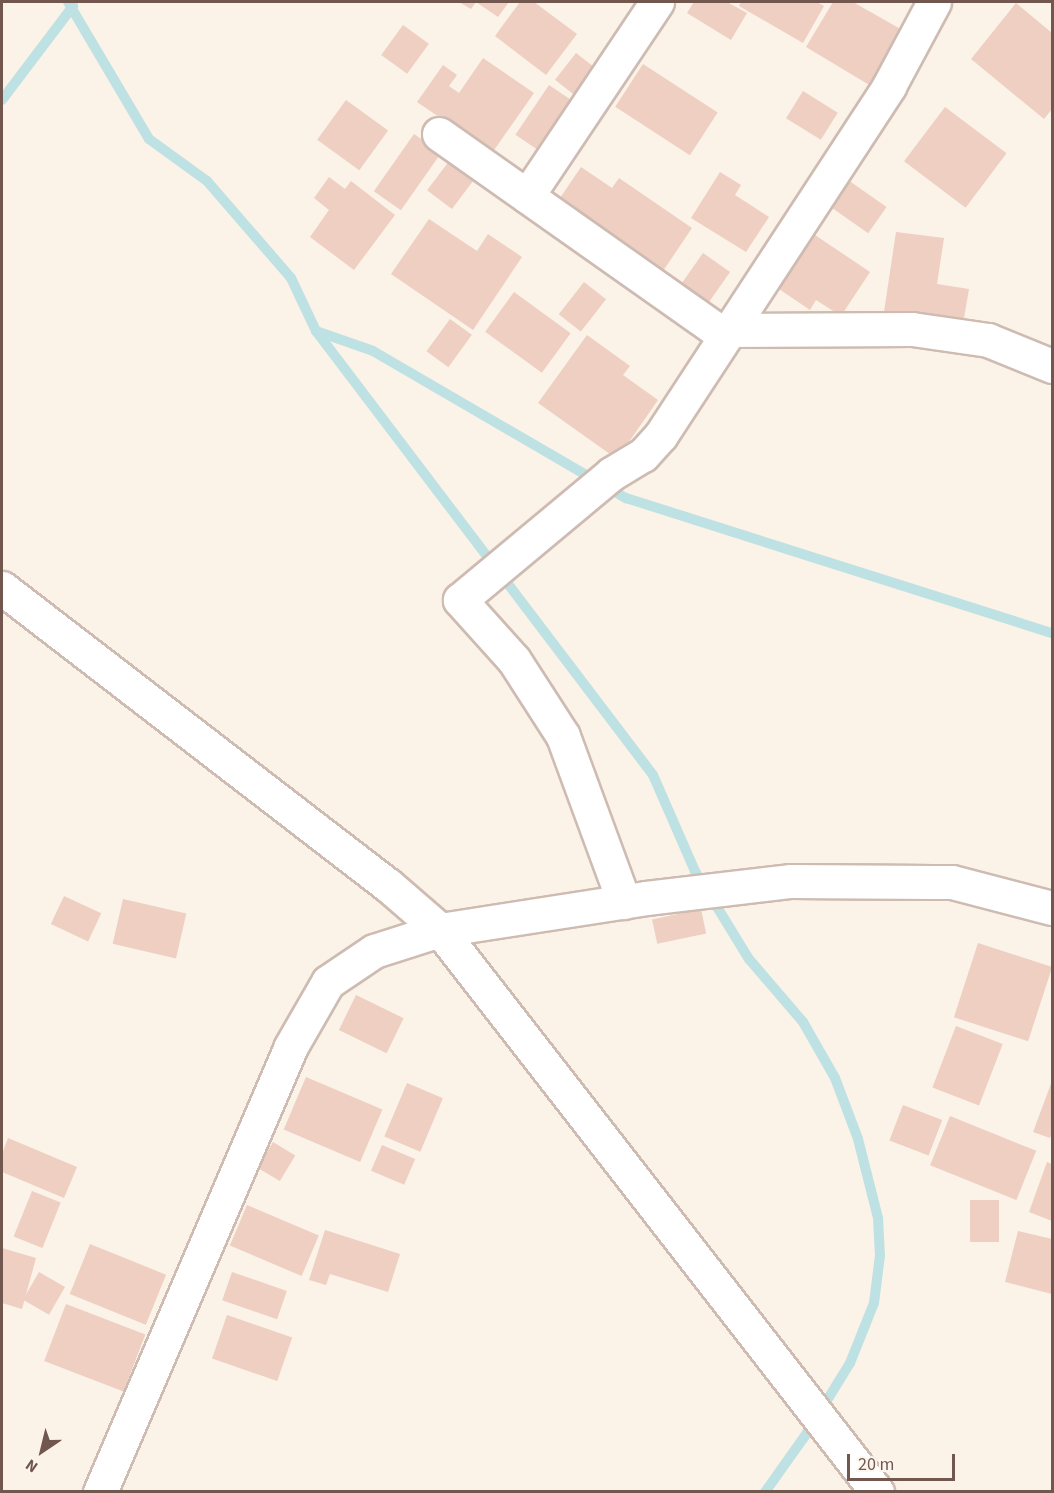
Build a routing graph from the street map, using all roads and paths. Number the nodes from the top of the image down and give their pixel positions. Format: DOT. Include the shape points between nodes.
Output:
graph roads {
  1 [pos="657,2"];
  2 [pos="934,2"];
  3 [pos="440,134"];
  4 [pos="527,196"];
  5 [pos="724,332"];
  6 [pos="1053,366"];
  7 [pos="2,588"];
  8 [pos="624,902"];
  9 [pos="1053,908"];
  10 [pos="440,930"];
  11 [pos="100,1491"];
  12 [pos="877,1491"];
  1 -- 4 [label="street"];
  2 -- 5 [label="street" via="889,86"];
  3 -- 4 [label="street"];
  4 -- 5 [label="street"];
  5 -- 6 [label="street" via="912,329 988,340"];
  5 -- 8 [label="street" via="661,435 643,455 611,474 460,600 514,660 563,736"];
  7 -- 10 [label="street" via="379,878"];
  8 -- 9 [label="street" via="791,881 952,882"];
  8 -- 10 [label="street"];
  10 -- 11 [label="street" via="374,951 328,982 290,1048"];
  10 -- 12 [label="street"];
}
